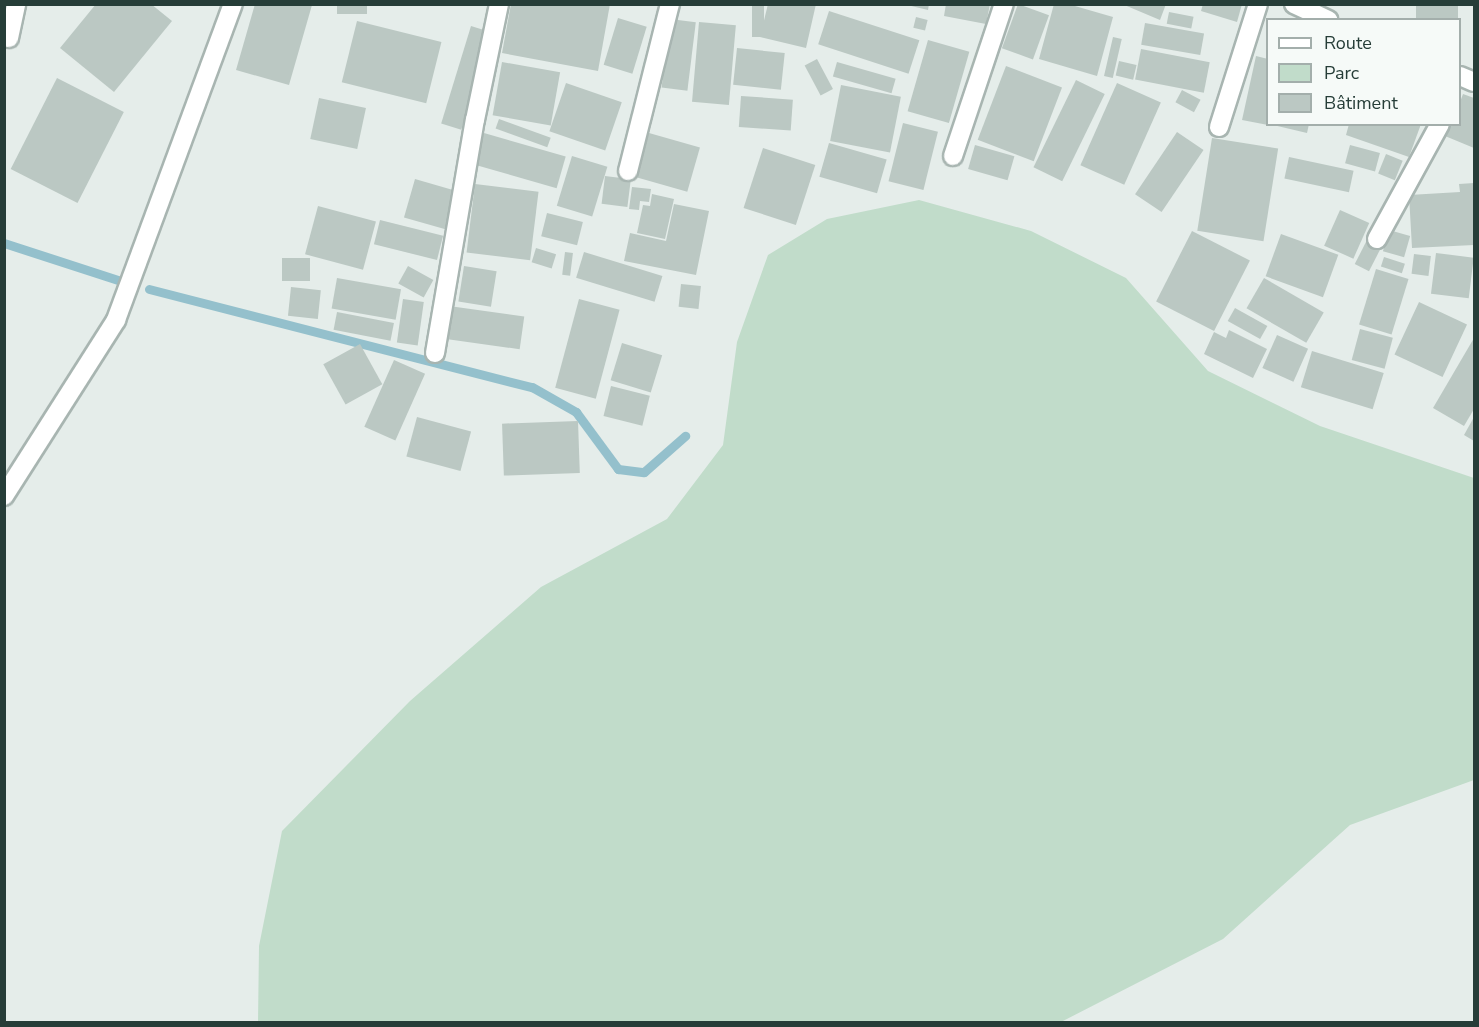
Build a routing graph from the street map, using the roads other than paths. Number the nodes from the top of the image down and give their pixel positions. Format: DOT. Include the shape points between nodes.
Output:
graph roads {
  1 [pos="16,4"];
  2 [pos="234,4"];
  3 [pos="499,4"];
  4 [pos="670,4"];
  5 [pos="1004,4"];
  6 [pos="1258,4"];
  7 [pos="1294,4"];
  8 [pos="1325,18"];
  9 [pos="9,38"];
  10 [pos="1439,126"];
  11 [pos="1219,128"];
  12 [pos="953,156"];
  13 [pos="628,171"];
  14 [pos="1377,239"];
  15 [pos="435,353"];
  16 [pos="4,496"];
  1 -- 9 [label="street"];
  2 -- 16 [label="street" via="116,320"];
  3 -- 15 [label="street"];
  4 -- 13 [label="street"];
  5 -- 12 [label="street"];
  6 -- 11 [label="street"];
  7 -- 8 [label="street"];
  10 -- 14 [label="street"];
}
